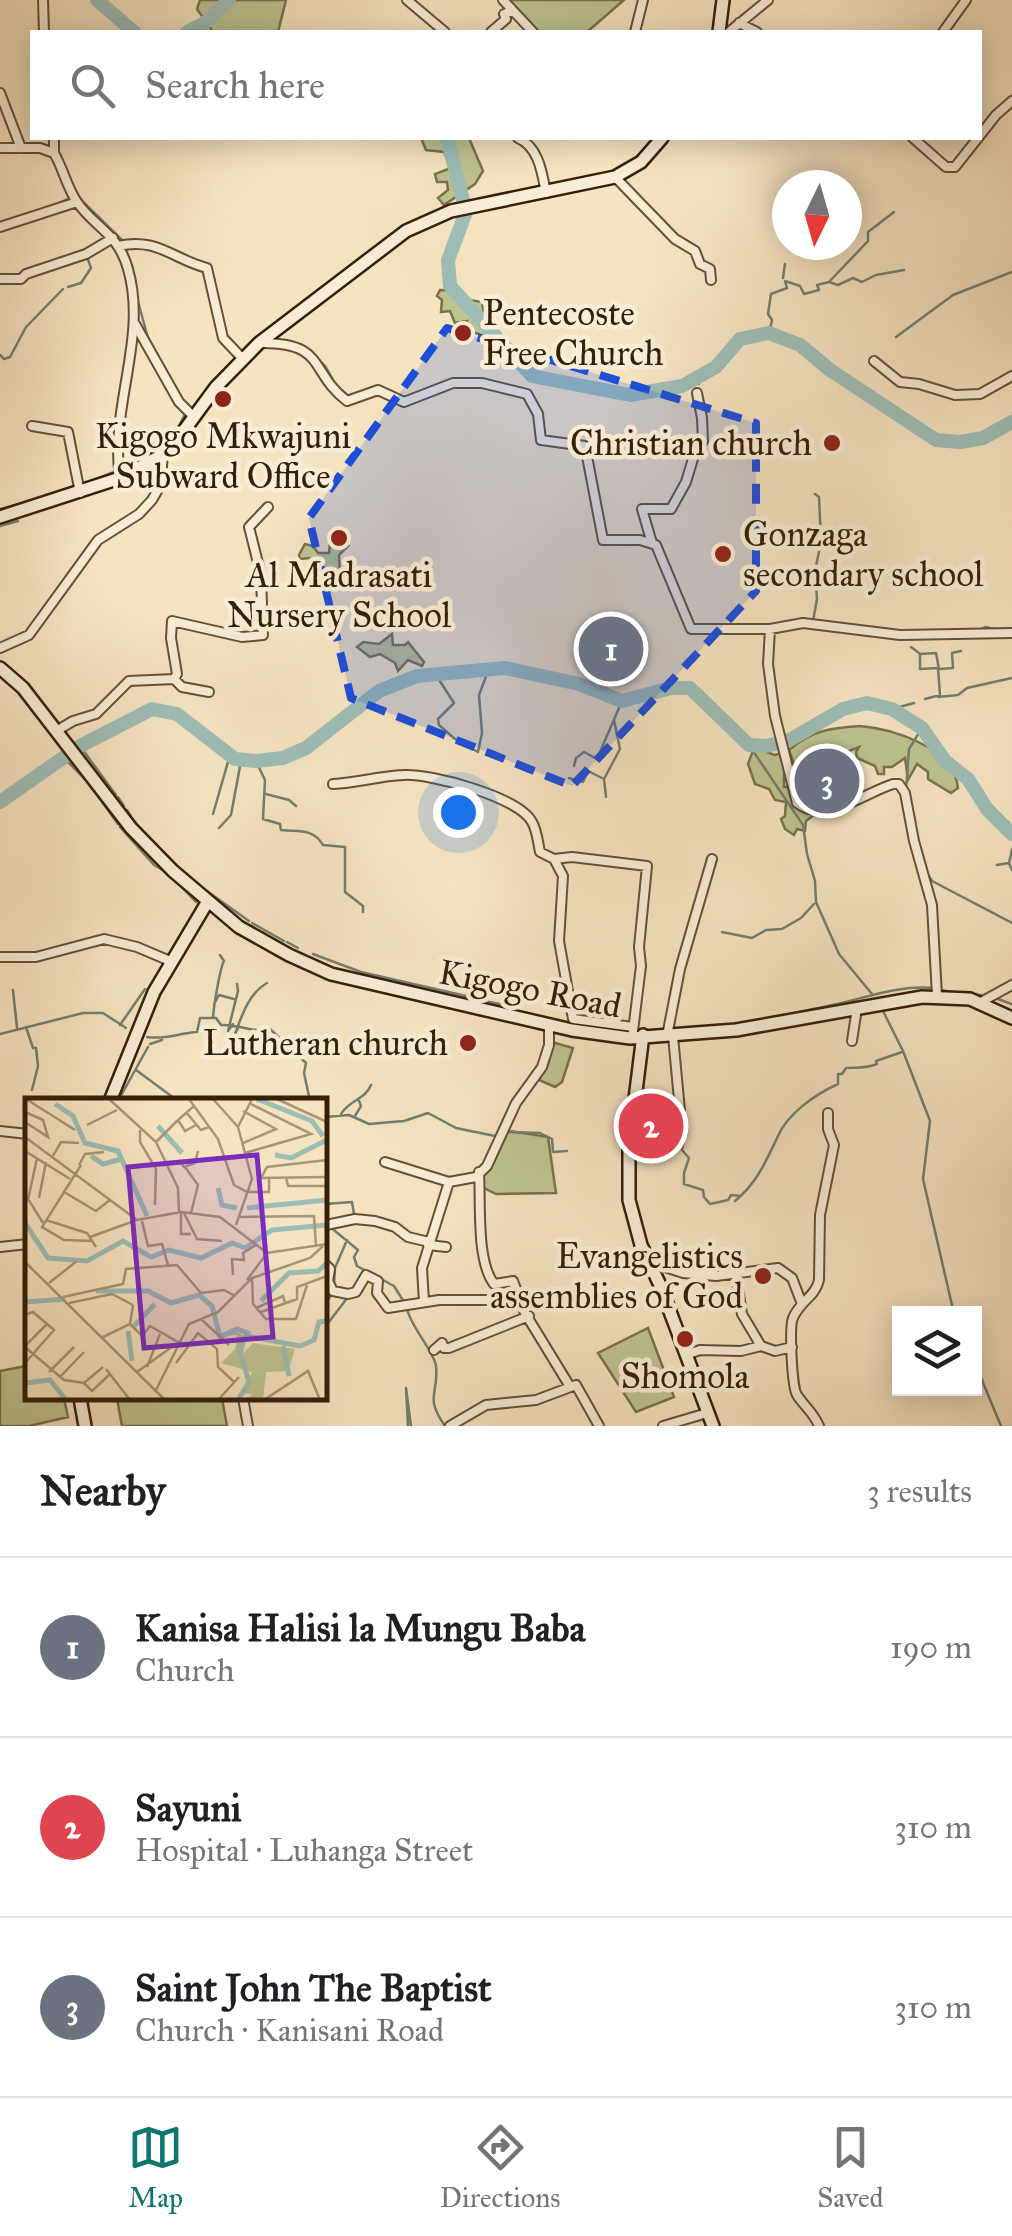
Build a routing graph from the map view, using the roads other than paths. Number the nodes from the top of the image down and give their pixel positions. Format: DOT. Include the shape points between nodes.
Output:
graph roads {
  1 [pos="43,0"];
  2 [pos="407,0"];
  3 [pos="502,0"];
  4 [pos="644,0"];
  5 [pos="722,0"];
  6 [pos="768,0"];
  7 [pos="966,0"];
  8 [pos="512,11"];
  9 [pos="739,23"];
  10 [pos="44,30"];
  11 [pos="444,30"];
  12 [pos="493,30"];
  13 [pos="530,30"];
  14 [pos="636,30"];
  15 [pos="719,30"];
  16 [pos="732,30"];
  17 [pos="752,30"];
  18 [pos="944,30"];
  19 [pos="0,93"];
  20 [pos="1012,101"];
  21 [pos="982,134"];
  22 [pos="54,140"];
  23 [pos="524,140"];
  24 [pos="660,140"];
  25 [pos="916,140"];
  26 [pos="976,140"];
  27 [pos="0,148"];
  28 [pos="21,148"];
  29 [pos="54,152"];
  30 [pos="615,176"];
  31 [pos="546,193"];
  32 [pos="77,202"];
  33 [pos="0,227"];
  34 [pos="116,242"];
  35 [pos="0,279"];
  36 [pos="711,280"];
  37 [pos="135,324"];
  38 [pos="259,342"];
  39 [pos="242,358"];
  40 [pos="874,362"];
  41 [pos="1012,376"];
  42 [pos="696,393"];
  43 [pos="195,418"];
  44 [pos="32,426"];
  45 [pos="162,456"];
  46 [pos="120,478"];
  47 [pos="80,493"];
  48 [pos="268,507"];
  49 [pos="0,517"];
  50 [pos="654,544"];
  51 [pos="770,629"];
  52 [pos="1012,633"];
  53 [pos="0,648"];
  54 [pos="0,668"];
  55 [pos="174,680"];
  56 [pos="209,692"];
  57 [pos="61,735"];
  58 [pos="332,784"];
  59 [pos="554,859"];
  60 [pos="712,859"];
  61 [pos="208,901"];
  62 [pos="0,957"];
  63 [pos="170,961"];
  64 [pos="1012,985"];
  65 [pos="937,996"];
  66 [pos="980,1002"];
  67 [pos="856,1008"];
  68 [pos="1012,1018"];
  69 [pos="550,1024"];
  70 [pos="572,1024"];
  71 [pos="635,1033"];
  72 [pos="670,1036"];
  73 [pos="852,1041"];
  74 [pos="111,1098"];
  75 [pos="828,1112"];
  76 [pos="0,1132"];
  77 [pos="682,1132"];
  78 [pos="25,1134"];
  79 [pos="385,1162"];
  80 [pos="479,1172"];
  81 [pos="449,1182"];
  82 [pos="328,1225"];
  83 [pos="428,1243"];
  84 [pos="25,1244"];
  85 [pos="0,1247"];
  86 [pos="446,1247"];
  87 [pos="648,1261"];
  88 [pos="736,1274"];
  89 [pos="328,1281"];
  90 [pos="491,1300"];
  91 [pos="424,1302"];
  92 [pos="802,1304"];
  93 [pos="529,1316"];
  94 [pos="761,1346"];
  95 [pos="792,1347"];
  96 [pos="434,1350"];
  97 [pos="686,1355"];
  98 [pos="569,1385"];
  99 [pos="81,1401"];
  100 [pos="244,1401"];
  101 [pos="706,1413"];
  102 [pos="85,1426"];
  103 [pos="248,1426"];
  104 [pos="450,1426"];
  105 [pos="599,1426"];
  106 [pos="663,1426"];
  107 [pos="713,1426"];
  108 [pos="820,1426"];
  1 -- 10 [label="street"];
  2 -- 11 [label="street"];
  3 -- 8 [label="street"];
  4 -- 14 [label="street"];
  5 -- 15 [label="main road"];
  6 -- 9 [label="street"];
  7 -- 18 [label="street"];
  8 -- 12 [label="street"];
  8 -- 13 [label="street"];
  9 -- 16 [label="street"];
  9 -- 17 [label="street"];
  19 -- 28 [label="street"];
  20 -- 21 [label="street"];
  22 -- 29 [label="street"];
  23 -- 31 [label="street"];
  24 -- 30 [label="main road" via="641,162"];
  25 -- 26 [label="street" via="951,168"];
  27 -- 28 [label="street"];
  28 -- 29 [label="street"];
  29 -- 32 [label="street"];
  30 -- 31 [label="main road"];
  30 -- 36 [label="street" via="695,251"];
  31 -- 38 [label="main road" via="420,223"];
  32 -- 33 [label="street"];
  32 -- 34 [label="street"];
  34 -- 35 [label="street" via="20,278"];
  34 -- 37 [label="street" via="128,270"];
  34 -- 39 [label="street" via="158,246 208,268 222,338"];
  37 -- 43 [label="street"];
  37 -- 46 [label="street" via="121,398"];
  38 -- 39 [label="main road"];
  38 -- 50 [label="street" via="311,354 348,401 378,390 404,402 453,383 527,394 541,440 586,446 603,540"];
  39 -- 43 [label="main road"];
  40 -- 41 [label="street" via="900,382 955,395 989,390"];
  42 -- 50 [label="street" via="703,441 686,482 671,509 642,509"];
  43 -- 45 [label="main road"];
  44 -- 47 [label="street" via="68,432"];
  45 -- 46 [label="main road"];
  45 -- 53 [label="street" via="152,500 98,540 29,635"];
  46 -- 47 [label="main road"];
  47 -- 49 [label="main road"];
  48 -- 55 [label="street" via="248,527 266,633 242,637 172,621"];
  50 -- 51 [label="street" via="690,629"];
  51 -- 52 [label="street" via="804,623 900,635"];
  51 -- 65 [label="street" via="779,736 801,807 824,812 880,788 902,787 932,905"];
  54 -- 57 [label="main road, Kigogo Road"];
  55 -- 56 [label="street"];
  55 -- 57 [label="street" via="129,681 96,714 73,721"];
  57 -- 61 [label="main road, Kigogo Road" via="143,841"];
  58 -- 59 [label="street" via="404,774 503,799 531,819 540,852"];
  59 -- 70 [label="street" via="562,876 559,941"];
  59 -- 71 [label="street" via="647,866"];
  60 -- 72 [label="street" via="680,969"];
  61 -- 63 [label="main road"];
  61 -- 69 [label="main road, Kigogo Road" via="266,943 331,974"];
  62 -- 63 [label="street" via="36,957 104,938"];
  63 -- 74 [label="main road"];
  64 -- 66 [label="street"];
  65 -- 66 [label="main road, Kigogo Road"];
  65 -- 67 [label="main road, Kigogo Road"];
  66 -- 68 [label="main road, Kigogo Road"];
  67 -- 72 [label="main road, Kigogo Road"];
  67 -- 73 [label="street"];
  69 -- 70 [label="main road, Kigogo Road"];
  69 -- 80 [label="street" via="542,1067"];
  70 -- 71 [label="main road, Kigogo Road"];
  71 -- 72 [label="main road, Kigogo Road"];
  71 -- 87 [label="main road" via="629,1200"];
  72 -- 77 [label="street"];
  75 -- 92 [label="street" via="834,1146 820,1214 820,1274 817,1289"];
  76 -- 78 [label="street"];
  79 -- 81 [label="street"];
  80 -- 81 [label="street"];
  80 -- 93 [label="street" via="489,1277 492,1283 513,1281"];
  81 -- 83 [label="street"];
  82 -- 83 [label="street" via="375,1220"];
  83 -- 86 [label="street"];
  83 -- 91 [label="street"];
  84 -- 85 [label="street"];
  87 -- 88 [label="street" via="683,1273"];
  87 -- 97 [label="main road"];
  88 -- 92 [label="street" via="783,1270"];
  88 -- 94 [label="street" via="742,1314"];
  89 -- 91 [label="street" via="333,1291 348,1294 366,1275 378,1281 377,1294 388,1308"];
  90 -- 91 [label="street"];
  92 -- 95 [label="street" via="790,1323"];
  93 -- 96 [label="street"];
  93 -- 98 [label="street"];
  94 -- 95 [label="street"];
  94 -- 97 [label="street"];
  95 -- 108 [label="street" via="794,1392"];
  97 -- 101 [label="main road"];
  98 -- 104 [label="street" via="543,1398 486,1405"];
  98 -- 105 [label="street" via="576,1385"];
  99 -- 102 [label="main road"];
  100 -- 103 [label="street"];
  101 -- 106 [label="street"];
  101 -- 107 [label="main road"];
}
